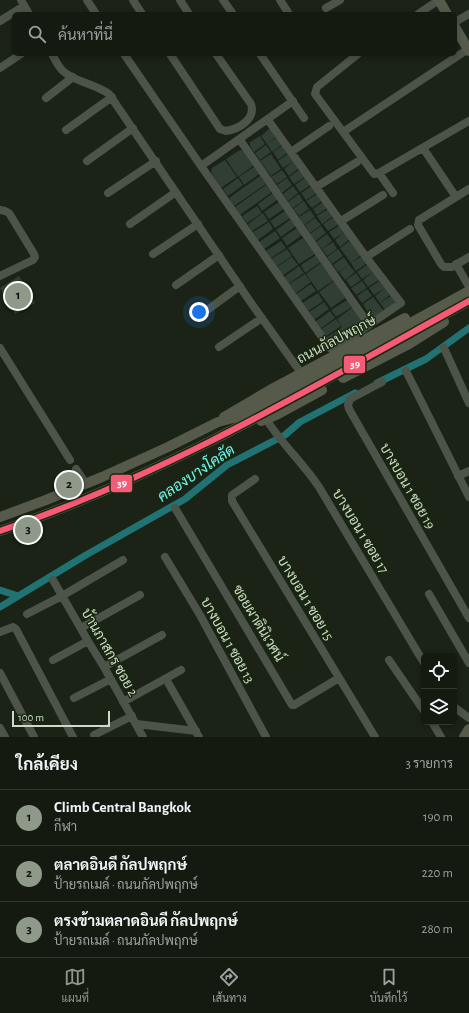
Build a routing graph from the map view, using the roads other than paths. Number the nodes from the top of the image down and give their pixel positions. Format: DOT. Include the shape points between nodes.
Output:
graph roads {
  1 [pos="87,0"];
  2 [pos="133,0"];
  3 [pos="180,0"];
  4 [pos="223,0"];
  5 [pos="280,0"];
  6 [pos="340,0"];
  7 [pos="439,0"];
  8 [pos="22,3"];
  9 [pos="326,8"];
  10 [pos="28,12"];
  11 [pos="95,12"];
  12 [pos="141,12"];
  13 [pos="188,12"];
  14 [pos="232,12"];
  15 [pos="288,12"];
  16 [pos="421,12"];
  17 [pos="446,12"];
  18 [pos="469,14"];
  19 [pos="0,21"];
  20 [pos="457,21"];
  21 [pos="457,31"];
  22 [pos="468,50"];
  23 [pos="19,56"];
  24 [pos="53,56"];
  25 [pos="125,56"];
  26 [pos="171,56"];
  27 [pos="217,56"];
  28 [pos="261,56"];
  29 [pos="356,56"];
  30 [pos="0,68"];
  31 [pos="73,77"];
  32 [pos="46,98"];
  33 [pos="112,98"];
  34 [pos="293,102"];
  35 [pos="304,118"];
  36 [pos="268,120"];
  37 [pos="469,121"];
  38 [pos="241,124"];
  39 [pos="329,126"];
  40 [pos="133,128"];
  41 [pos="66,130"];
  42 [pos="343,132"];
  43 [pos="245,136"];
  44 [pos="423,148"];
  45 [pos="291,152"];
  46 [pos="87,161"];
  47 [pos="156,162"];
  48 [pos="357,162"];
  49 [pos="201,166"];
  50 [pos="379,173"];
  51 [pos="316,187"];
  52 [pos="469,190"];
  53 [pos="176,192"];
  54 [pos="108,193"];
  55 [pos="393,193"];
  56 [pos="383,195"];
  57 [pos="456,197"];
  58 [pos="0,210"];
  59 [pos="341,221"];
  60 [pos="130,224"];
  61 [pos="198,224"];
  62 [pos="410,229"];
  63 [pos="153,254"];
  64 [pos="219,255"];
  65 [pos="469,256"];
  66 [pos="366,257"];
  67 [pos="456,264"];
  68 [pos="0,276"];
  69 [pos="176,285"];
  70 [pos="240,286"];
  71 [pos="469,287"];
  72 [pos="469,301"];
  73 [pos="429,305"];
  74 [pos="469,305"];
  75 [pos="199,316"];
  76 [pos="262,318"];
  77 [pos="369,325"];
  78 [pos="440,325"];
  79 [pos="219,347"];
  80 [pos="0,348"];
  81 [pos="444,348"];
  82 [pos="345,364"];
  83 [pos="406,371"];
  84 [pos="301,373"];
  85 [pos="382,382"];
  86 [pos="469,403"];
  87 [pos="266,419"];
  88 [pos="218,422"];
  89 [pos="221,435"];
  90 [pos="70,460"];
  91 [pos="76,469"];
  92 [pos="469,471"];
  93 [pos="458,476"];
  94 [pos="255,479"];
  95 [pos="86,484"];
  96 [pos="469,497"];
  97 [pos="175,508"];
  98 [pos="0,517"];
  99 [pos="0,532"];
  100 [pos="165,557"];
  101 [pos="123,560"];
  102 [pos="53,580"];
  103 [pos="430,594"];
  104 [pos="140,595"];
  105 [pos="62,596"];
  106 [pos="28,614"];
  107 [pos="469,618"];
  108 [pos="81,628"];
  109 [pos="0,632"];
  110 [pos="162,635"];
  111 [pos="88,641"];
  112 [pos="421,658"];
  113 [pos="53,660"];
  114 [pos="389,660"];
  115 [pos="469,663"];
  116 [pos="104,667"];
  117 [pos="182,670"];
  118 [pos="0,673"];
  119 [pos="339,678"];
  120 [pos="111,679"];
  121 [pos="166,679"];
  122 [pos="74,698"];
  123 [pos="123,702"];
  124 [pos="421,707"];
  125 [pos="457,709"];
  126 [pos="132,716"];
  127 [pos="469,718"];
  128 [pos="137,724"];
  129 [pos="434,725"];
  130 [pos="0,728"];
  131 [pos="174,729"];
  132 [pos="469,729"];
  133 [pos="198,734"];
  134 [pos="94,735"];
  135 [pos="4,737"];
  136 [pos="34,737"];
  137 [pos="73,737"];
  138 [pos="143,737"];
  139 [pos="168,737"];
  140 [pos="266,737"];
  141 [pos="375,737"];
  142 [pos="441,737"];
  143 [pos="464,737"];
  1 -- 11 [label="street"];
  2 -- 12 [label="street"];
  3 -- 13 [label="street"];
  4 -- 14 [label="street"];
  5 -- 15 [label="street"];
  6 -- 9 [label="street"];
  7 -- 16 [label="street"];
  7 -- 17 [label="main road"];
  8 -- 10 [label="street"];
  8 -- 19 [label="street"];
  18 -- 20 [label="street"];
  21 -- 22 [label="main road"];
  22 -- 42 [label="street"];
  23 -- 30 [label="street"];
  24 -- 31 [label="street" via="63,72"];
  25 -- 49 [label="street"];
  26 -- 38 [label="street" via="220,129 226,131"];
  27 -- 38 [label="street" via="251,104 251,116"];
  28 -- 34 [label="street"];
  29 -- 42 [label="street" via="315,91 316,97"];
  31 -- 32 [label="street"];
  31 -- 33 [label="street" via="101,88"];
  33 -- 40 [label="street"];
  33 -- 41 [label="street"];
  34 -- 35 [label="street"];
  34 -- 36 [label="street"];
  36 -- 43 [label="street"];
  36 -- 45 [label="street"];
  37 -- 44 [label="street"];
  38 -- 43 [label="street"];
  39 -- 45 [label="street"];
  40 -- 46 [label="street"];
  40 -- 47 [label="street"];
  42 -- 50 [label="street" via="374,174"];
  43 -- 49 [label="street"];
  43 -- 77 [label="street"];
  44 -- 50 [label="street"];
  44 -- 57 [label="street"];
  45 -- 51 [label="street"];
  47 -- 53 [label="street"];
  47 -- 54 [label="street"];
  48 -- 51 [label="street"];
  49 -- 77 [label="street" via="331,349"];
  50 -- 55 [label="street"];
  51 -- 59 [label="street"];
  52 -- 57 [label="street"];
  53 -- 60 [label="street"];
  53 -- 61 [label="street"];
  56 -- 59 [label="street"];
  57 -- 67 [label="street" via="417,222 441,264 447,267"];
  58 -- 68 [label="street" via="7,211 10,215 35,257"];
  59 -- 66 [label="street"];
  61 -- 63 [label="street"];
  61 -- 64 [label="street"];
  62 -- 66 [label="street"];
  64 -- 69 [label="street"];
  64 -- 70 [label="street"];
  65 -- 67 [label="street"];
  66 -- 77 [label="street" via="401,303"];
  67 -- 71 [label="street"];
  70 -- 75 [label="street"];
  70 -- 76 [label="street"];
  71 -- 73 [label="main road, ถนนกัลปพฤกษ์"];
  71 -- 82 [label="main road, ถนนกัลปพฤกษ์"];
  72 -- 82 [label="main road, ถนนกัลปพฤกษ์"];
  73 -- 78 [label="main road" via="440,316"];
  73 -- 84 [label="main road, ถนนกัลปพฤกษ์"];
  74 -- 78 [label="main road, ถนนกัลปพฤกษ์"];
  76 -- 79 [label="street"];
  76 -- 84 [label="street"];
  78 -- 87 [label="main road, ถนนกัลปพฤกษ์"];
  80 -- 90 [label="street"];
  81 -- 86 [label="street"];
  82 -- 88 [label="main road, ถนนกัลปพฤกษ์" via="241,416"];
  82 -- 89 [label="main road, ถนนกัลปพฤกษ์"];
  83 -- 93 [label="street"];
  84 -- 88 [label="main road, ถนนกัลปพฤกษ์"];
  85 -- 107 [label="street, บางบอน 1 ซอย 19" via="350,399 348,409"];
  87 -- 89 [label="main road, ถนนกัลปพฤกษ์" via="236,432"];
  87 -- 112 [label="street, บางบอน 1 ซอย 17" via="319,487"];
  88 -- 95 [label="main road, ถนนกัลปพฤกษ์"];
  89 -- 99 [label="main road, ถนนกัลปพฤกษ์" via="94,496"];
  91 -- 95 [label="street"];
  92 -- 93 [label="street"];
  93 -- 96 [label="street"];
  94 -- 119 [label="street, บางบอน 1 ซอย 15" via="234,493 232,501"];
  95 -- 98 [label="main road, ถนนกัลปพฤกษ์"];
  97 -- 119 [label="street, ซอยผาตินิเวศน์" via="292,705"];
  100 -- 140 [label="street, บางบอน 1 ซอย 13" via="200,615"];
  101 -- 105 [label="street"];
  102 -- 105 [label="street, บ้านภาสกร ซอย 2"];
  103 -- 115 [label="street"];
  104 -- 108 [label="street"];
  105 -- 106 [label="street"];
  105 -- 108 [label="street, บ้านภาสกร ซอย 2"];
  108 -- 111 [label="street, บ้านภาสกร ซอย 2"];
  109 -- 137 [label="street" via="13,627 16,629"];
  110 -- 116 [label="street"];
  111 -- 113 [label="street"];
  111 -- 116 [label="street, บ้านภาสกร ซอย 2"];
  114 -- 124 [label="street"];
  116 -- 120 [label="street, บ้านภาสกร ซอย 2"];
  117 -- 121 [label="street"];
  118 -- 136 [label="street"];
  119 -- 141 [label="street, บางบอน 1 ซอย 15"];
  120 -- 122 [label="street"];
  120 -- 123 [label="street, บ้านภาสกร ซอย 2"];
  121 -- 123 [label="street"];
  121 -- 133 [label="street"];
  123 -- 126 [label="street, บ้านภาสกร ซอย 2"];
  125 -- 127 [label="street"];
  126 -- 128 [label="street, บ้านภาสกร ซอย 2"];
  126 -- 134 [label="street"];
  128 -- 131 [label="street"];
  128 -- 138 [label="street, บ้านภาสกร ซอย 2"];
  129 -- 142 [label="street"];
  130 -- 135 [label="street"];
  131 -- 133 [label="street"];
  131 -- 139 [label="street"];
  132 -- 143 [label="main road"];
}
